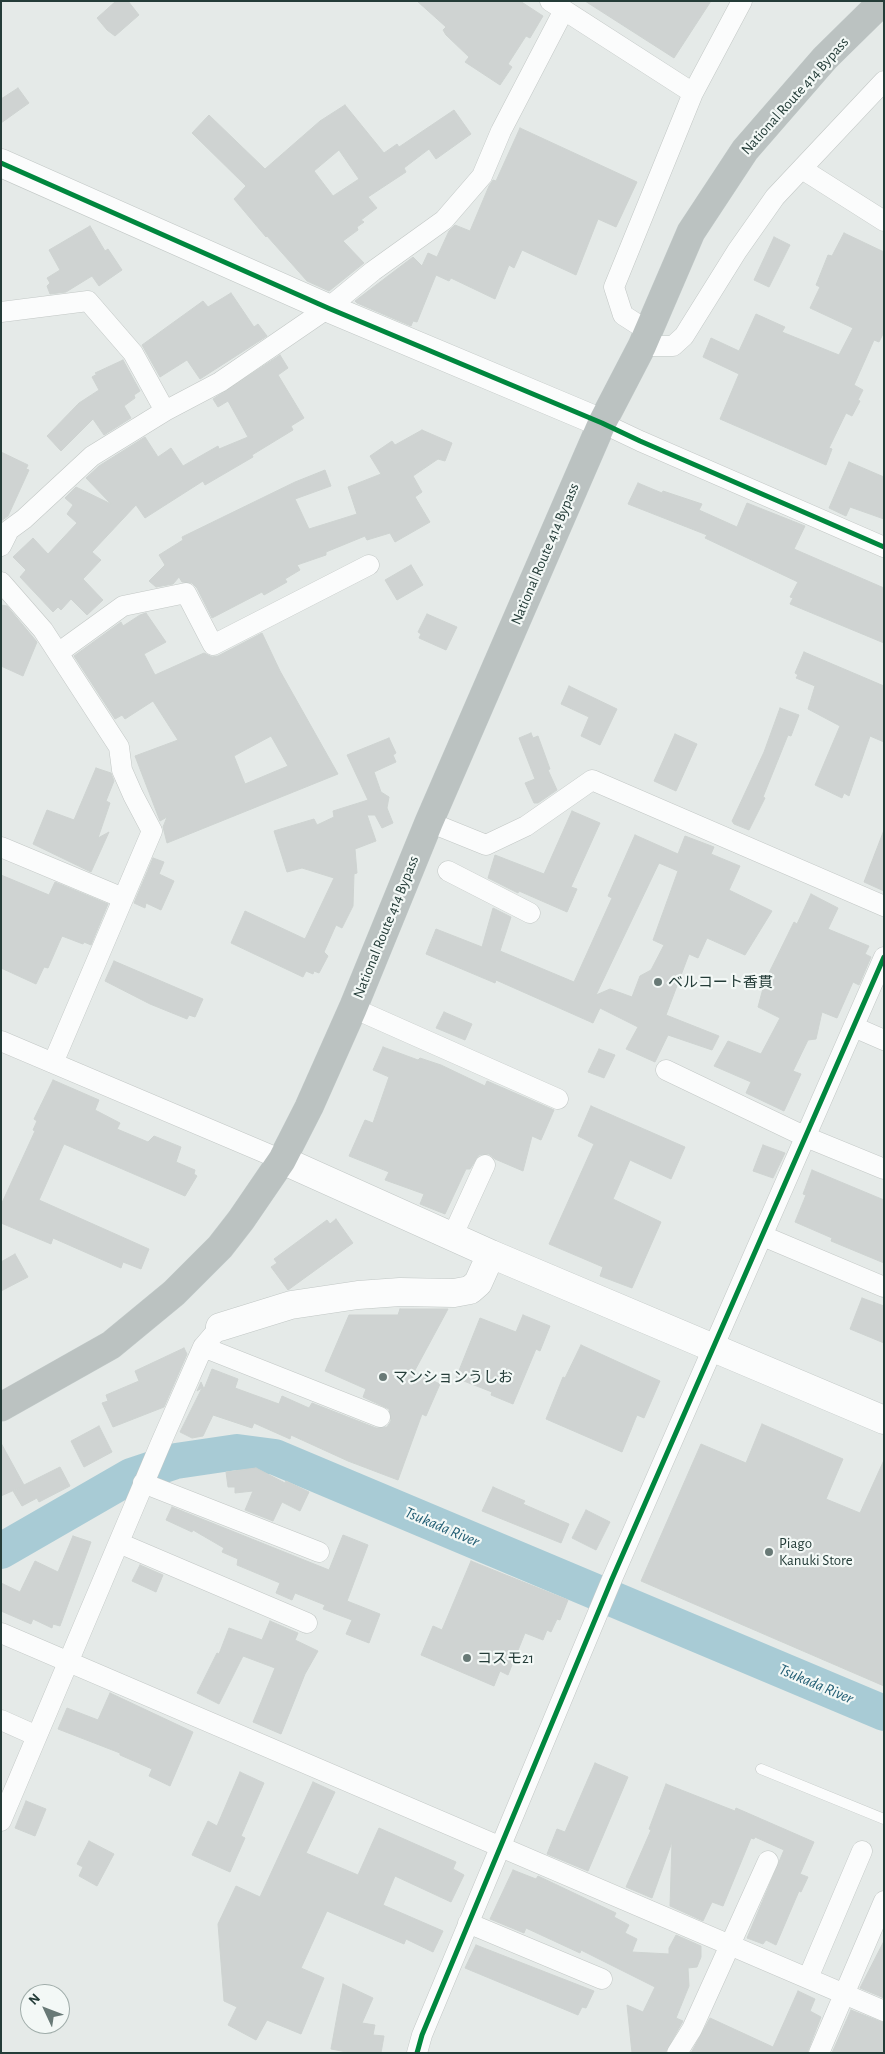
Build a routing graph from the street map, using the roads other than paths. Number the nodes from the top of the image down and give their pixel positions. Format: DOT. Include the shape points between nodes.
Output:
graph roads {
  1 [pos="742,1"];
  2 [pos="883,1"];
  3 [pos="557,6"];
  4 [pos="884,81"];
  5 [pos="693,93"];
  6 [pos="1,163"];
  7 [pos="802,168"];
  8 [pos="884,221"];
  9 [pos="328,308"];
  10 [pos="1,312"];
  11 [pos="645,339"];
  12 [pos="166,411"];
  13 [pos="602,422"];
  14 [pos="4,534"];
  15 [pos="884,547"];
  16 [pos="369,565"];
  17 [pos="1,582"];
  18 [pos="58,653"];
  19 [pos="429,822"];
  20 [pos="1,848"];
  21 [pos="448,871"];
  22 [pos="123,898"];
  23 [pos="884,906"];
  24 [pos="530,913"];
  25 [pos="884,957"];
  26 [pos="353,1008"];
  27 [pos="854,1027"];
  28 [pos="884,1040"];
  29 [pos="1,1041"];
  30 [pos="53,1063"];
  31 [pos="666,1070"];
  32 [pos="558,1099"];
  33 [pos="806,1137"];
  34 [pos="282,1160"];
  35 [pos="485,1165"];
  36 [pos="884,1169"];
  37 [pos="763,1236"];
  38 [pos="452,1237"];
  39 [pos="491,1254"];
  40 [pos="884,1287"];
  41 [pos="212,1337"];
  42 [pos="715,1347"];
  43 [pos="1,1407"];
  44 [pos="380,1417"];
  45 [pos="884,1420"];
  46 [pos="142,1487"];
  47 [pos="119,1543"];
  48 [pos="319,1552"];
  49 [pos="307,1623"];
  50 [pos="1,1633"];
  51 [pos="70,1661"];
  52 [pos="1,1720"];
  53 [pos="37,1736"];
  54 [pos="761,1769"];
  55 [pos="884,1819"];
  56 [pos="1,1821"];
  57 [pos="500,1848"];
  58 [pos="862,1851"];
  59 [pos="768,1861"];
  60 [pos="884,1901"];
  61 [pos="468,1923"];
  62 [pos="729,1945"];
  63 [pos="808,1978"];
  64 [pos="602,1979"];
  65 [pos="844,1994"];
  66 [pos="884,2011"];
  67 [pos="416,2053"];
  68 [pos="677,2053"];
  69 [pos="819,2053"];
  1 -- 5 [label="street"];
  2 -- 11 [label="highway, National Route 414 Bypass" via="825,58 744,150 691,232"];
  3 -- 5 [label="street"];
  3 -- 9 [label="street" via="476,184 444,220"];
  4 -- 7 [label="street"];
  5 -- 11 [label="street" via="614,287 623,315"];
  6 -- 9 [label="street"];
  7 -- 8 [label="street"];
  7 -- 11 [label="street" via="775,198 737,251 684,336 673,346"];
  9 -- 12 [label="street" via="220,382"];
  9 -- 13 [label="street"];
  10 -- 12 [label="street" via="88,301 133,353"];
  11 -- 13 [label="highway, National Route 414 Bypass"];
  12 -- 14 [label="street" via="92,456"];
  13 -- 15 [label="street"];
  13 -- 19 [label="highway, National Route 414 Bypass"];
  16 -- 18 [label="street" via="213,645 186,593 124,606"];
  17 -- 18 [label="street" via="43,630"];
  18 -- 22 [label="street" via="120,747 122,770 152,831"];
  19 -- 23 [label="street" via="486,845 526,826 592,780"];
  19 -- 26 [label="highway, National Route 414 Bypass"];
  20 -- 22 [label="street"];
  21 -- 24 [label="street"];
  22 -- 30 [label="street"];
  25 -- 27 [label="street"];
  26 -- 32 [label="street"];
  26 -- 34 [label="highway, National Route 414 Bypass"];
  27 -- 28 [label="street"];
  27 -- 33 [label="street"];
  29 -- 30 [label="street"];
  30 -- 34 [label="street"];
  31 -- 33 [label="street"];
  33 -- 36 [label="street"];
  33 -- 37 [label="street"];
  34 -- 38 [label="street"];
  34 -- 43 [label="highway, National Route 414 Bypass" via="231,1234 174,1293 111,1345"];
  35 -- 38 [label="street"];
  37 -- 40 [label="street"];
  37 -- 42 [label="street"];
  38 -- 39 [label="street"];
  39 -- 41 [label="street" via="478,1283 470,1290 454,1293 400,1292 291,1305"];
  39 -- 42 [label="street"];
  41 -- 44 [label="street"];
  41 -- 46 [label="street"];
  42 -- 45 [label="street"];
  42 -- 57 [label="street" via="612,1579"];
  46 -- 47 [label="street"];
  46 -- 48 [label="street"];
  47 -- 49 [label="street"];
  47 -- 51 [label="street"];
  50 -- 51 [label="street"];
  51 -- 53 [label="street"];
  51 -- 57 [label="street"];
  52 -- 53 [label="street"];
  53 -- 56 [label="street"];
  54 -- 55 [label="lane"];
  57 -- 61 [label="street"];
  57 -- 62 [label="street"];
  58 -- 63 [label="street"];
  59 -- 62 [label="street"];
  60 -- 65 [label="street"];
  61 -- 64 [label="street"];
  61 -- 67 [label="street"];
  62 -- 63 [label="street"];
  62 -- 68 [label="street" via="692,2029"];
  63 -- 65 [label="street"];
  65 -- 66 [label="street"];
  65 -- 69 [label="street"];
}
